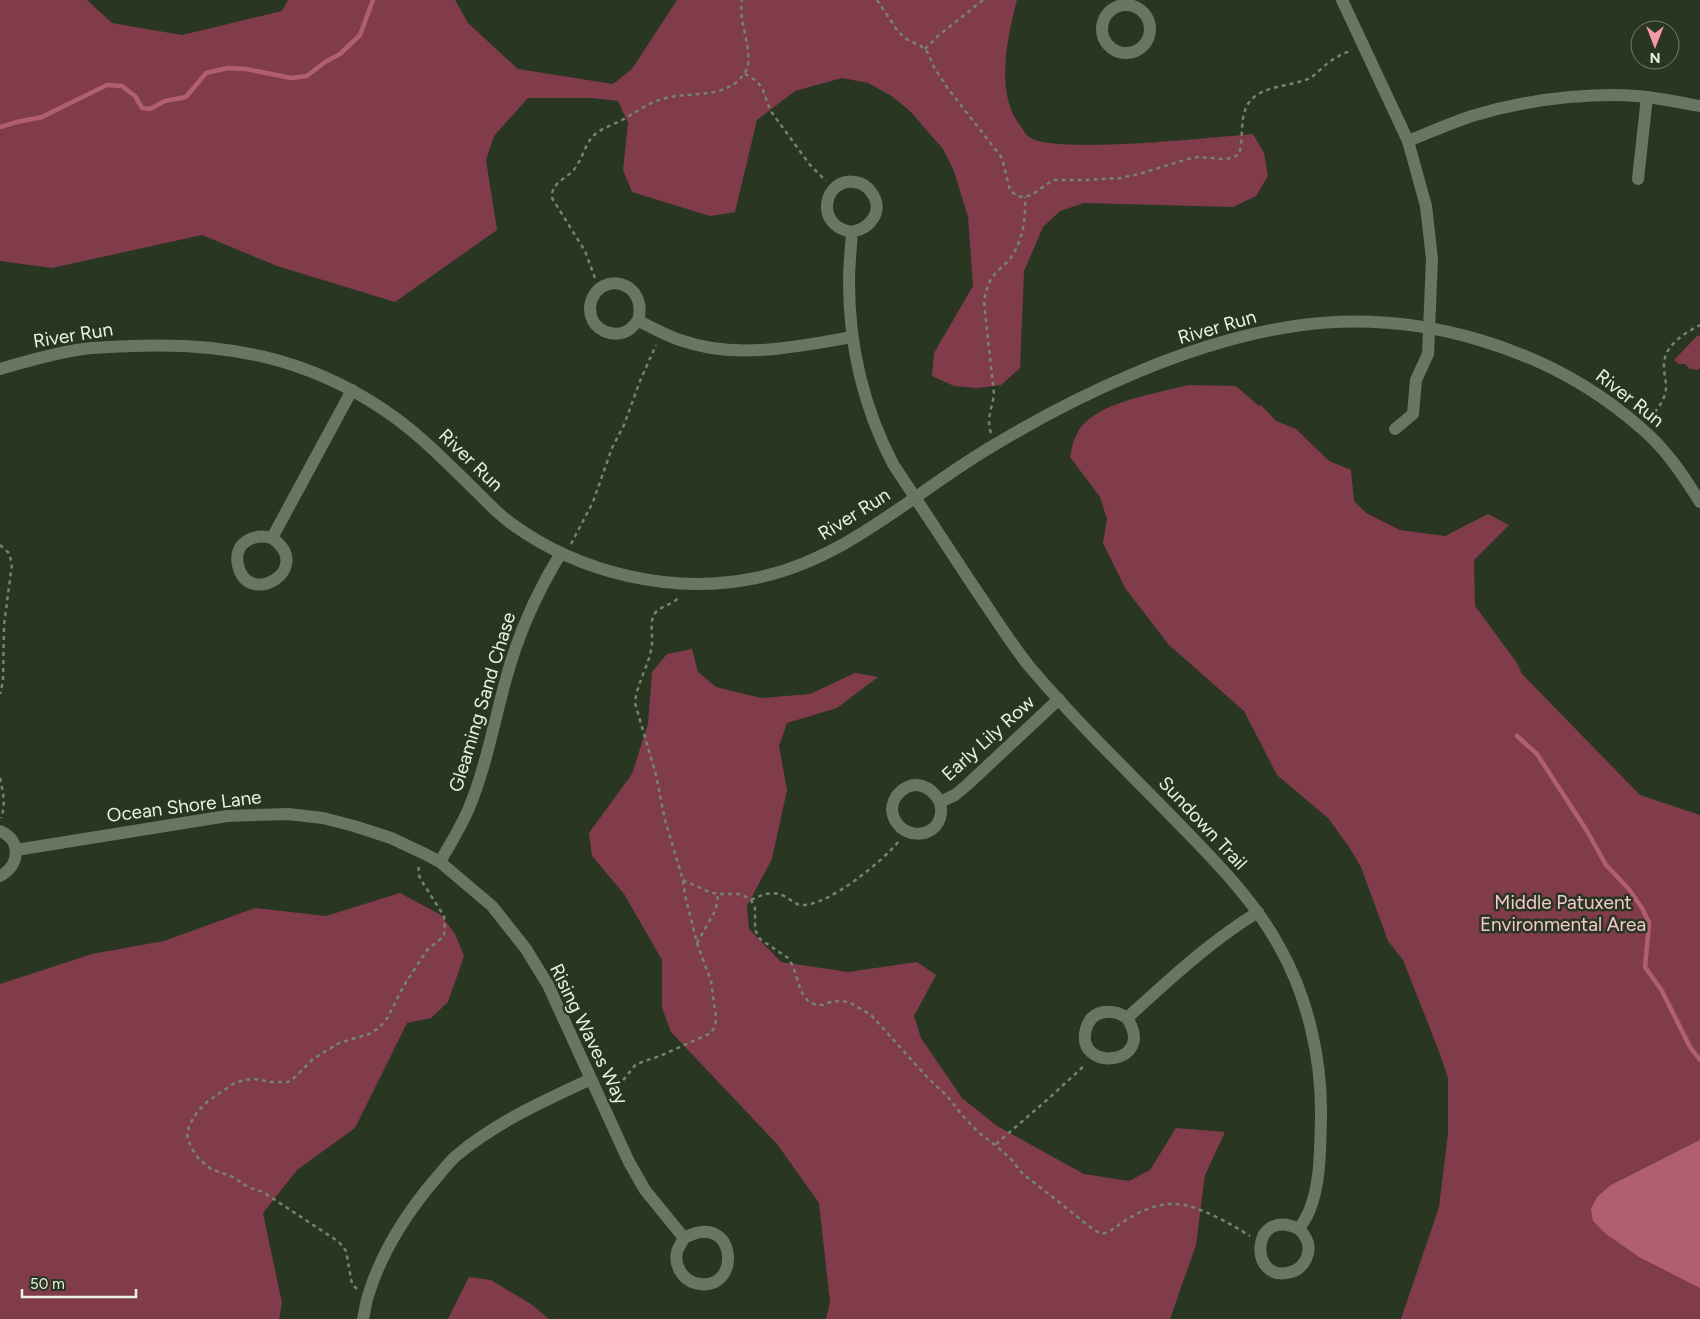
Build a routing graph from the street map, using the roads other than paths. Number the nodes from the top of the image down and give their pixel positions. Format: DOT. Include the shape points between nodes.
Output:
graph roads {
  1 [pos="1342,0"];
  2 [pos="1647,97"];
  3 [pos="1700,106"];
  4 [pos="1408,141"];
  5 [pos="1638,179"];
  6 [pos="852,232"];
  7 [pos="638,320"];
  8 [pos="1429,328"];
  9 [pos="852,337"];
  10 [pos="0,369"];
  11 [pos="352,390"];
  12 [pos="1396,429"];
  13 [pos="915,497"];
  14 [pos="1700,502"];
  15 [pos="272,538"];
  16 [pos="564,554"];
  17 [pos="1059,699"];
  18 [pos="940,802"];
  19 [pos="0,831"];
  20 [pos="16,850"];
  21 [pos="440,862"];
  22 [pos="0,876"];
  23 [pos="1258,912"];
  24 [pos="1127,1018"];
  25 [pos="591,1079"];
  26 [pos="1299,1228"];
  27 [pos="684,1238"];
  28 [pos="363,1319"];
  1 -- 4 [label="street"];
  2 -- 3 [label="street"];
  2 -- 4 [label="street" via="1585,96 1526,103 1471,117"];
  2 -- 5 [label="street"];
  4 -- 8 [label="street" via="1430,232"];
  6 -- 6 [label="street" via="834,224 826,205 834,189 852,182 870,190 877,207 868,226"];
  6 -- 9 [label="street, Sundown Trail" via="849,282"];
  7 -- 7 [label="street" via="640,301 626,286 605,285 593,296 591,318 610,334 630,329"];
  7 -- 9 [label="street" via="702,346 746,350 772,350"];
  8 -- 12 [label="street" via="1428,354 1416,380 1413,414"];
  8 -- 13 [label="street, River Run" via="1376,323 1301,325 1209,346 1103,387 995,444"];
  8 -- 14 [label="street, River Run" via="1478,339 1552,367 1582,384 1643,429 1665,451"];
  9 -- 13 [label="street, Sundown Trail" via="864,392 881,440"];
  10 -- 11 [label="street, River Run" via="84,349 192,346 264,356 298,365"];
  11 -- 15 [label="street"];
  11 -- 16 [label="street, River Run" via="410,428 512,524"];
  13 -- 16 [label="street, River Run" via="837,549 809,562 755,578 702,583 648,580 591,566"];
  13 -- 17 [label="street, Sundown Trail" via="1005,632"];
  16 -- 21 [label="street, Gleaming Sand Chase" via="543,585 516,645 480,778 459,829"];
  17 -- 18 [label="street, Early Lily Row" via="967,785"];
  17 -- 23 [label="street, Sundown Trail" via="1226,873"];
  18 -- 18 [label="street, Early Lily Row" via="939,820 925,833 906,832 893,818 892,806 904,788 924,786 934,792"];
  19 -- 20 [label="street" via="12,841"];
  20 -- 21 [label="street, Ocean Shore Lane" via="226,816 279,814 323,818 354,826 391,838"];
  20 -- 22 [label="street" via="11,869"];
  21 -- 25 [label="street, Rising Waves Way" via="492,906 526,949 548,986"];
  23 -- 24 [label="street" via="1192,960"];
  23 -- 26 [label="street, Sundown Trail" via="1279,945 1300,990 1314,1044 1319,1080 1321,1130 1316,1188 1310,1210"];
  24 -- 24 [label="street" via="1133,1027 1134,1039 1123,1056 1104,1059 1088,1048 1086,1030 1090,1021 1109,1011"];
  25 -- 27 [label="street, Rising Waves Way" via="645,1190"];
  25 -- 28 [label="street" via="522,1111 455,1157 430,1184 389,1246 369,1293"];
  26 -- 26 [label="street" via="1282,1224 1264,1234 1260,1252 1268,1268 1287,1273 1304,1264 1309,1248"];
  27 -- 27 [label="street" via="676,1261 686,1278 704,1284 721,1276 726,1270 729,1254 719,1237 708,1232"];
}
